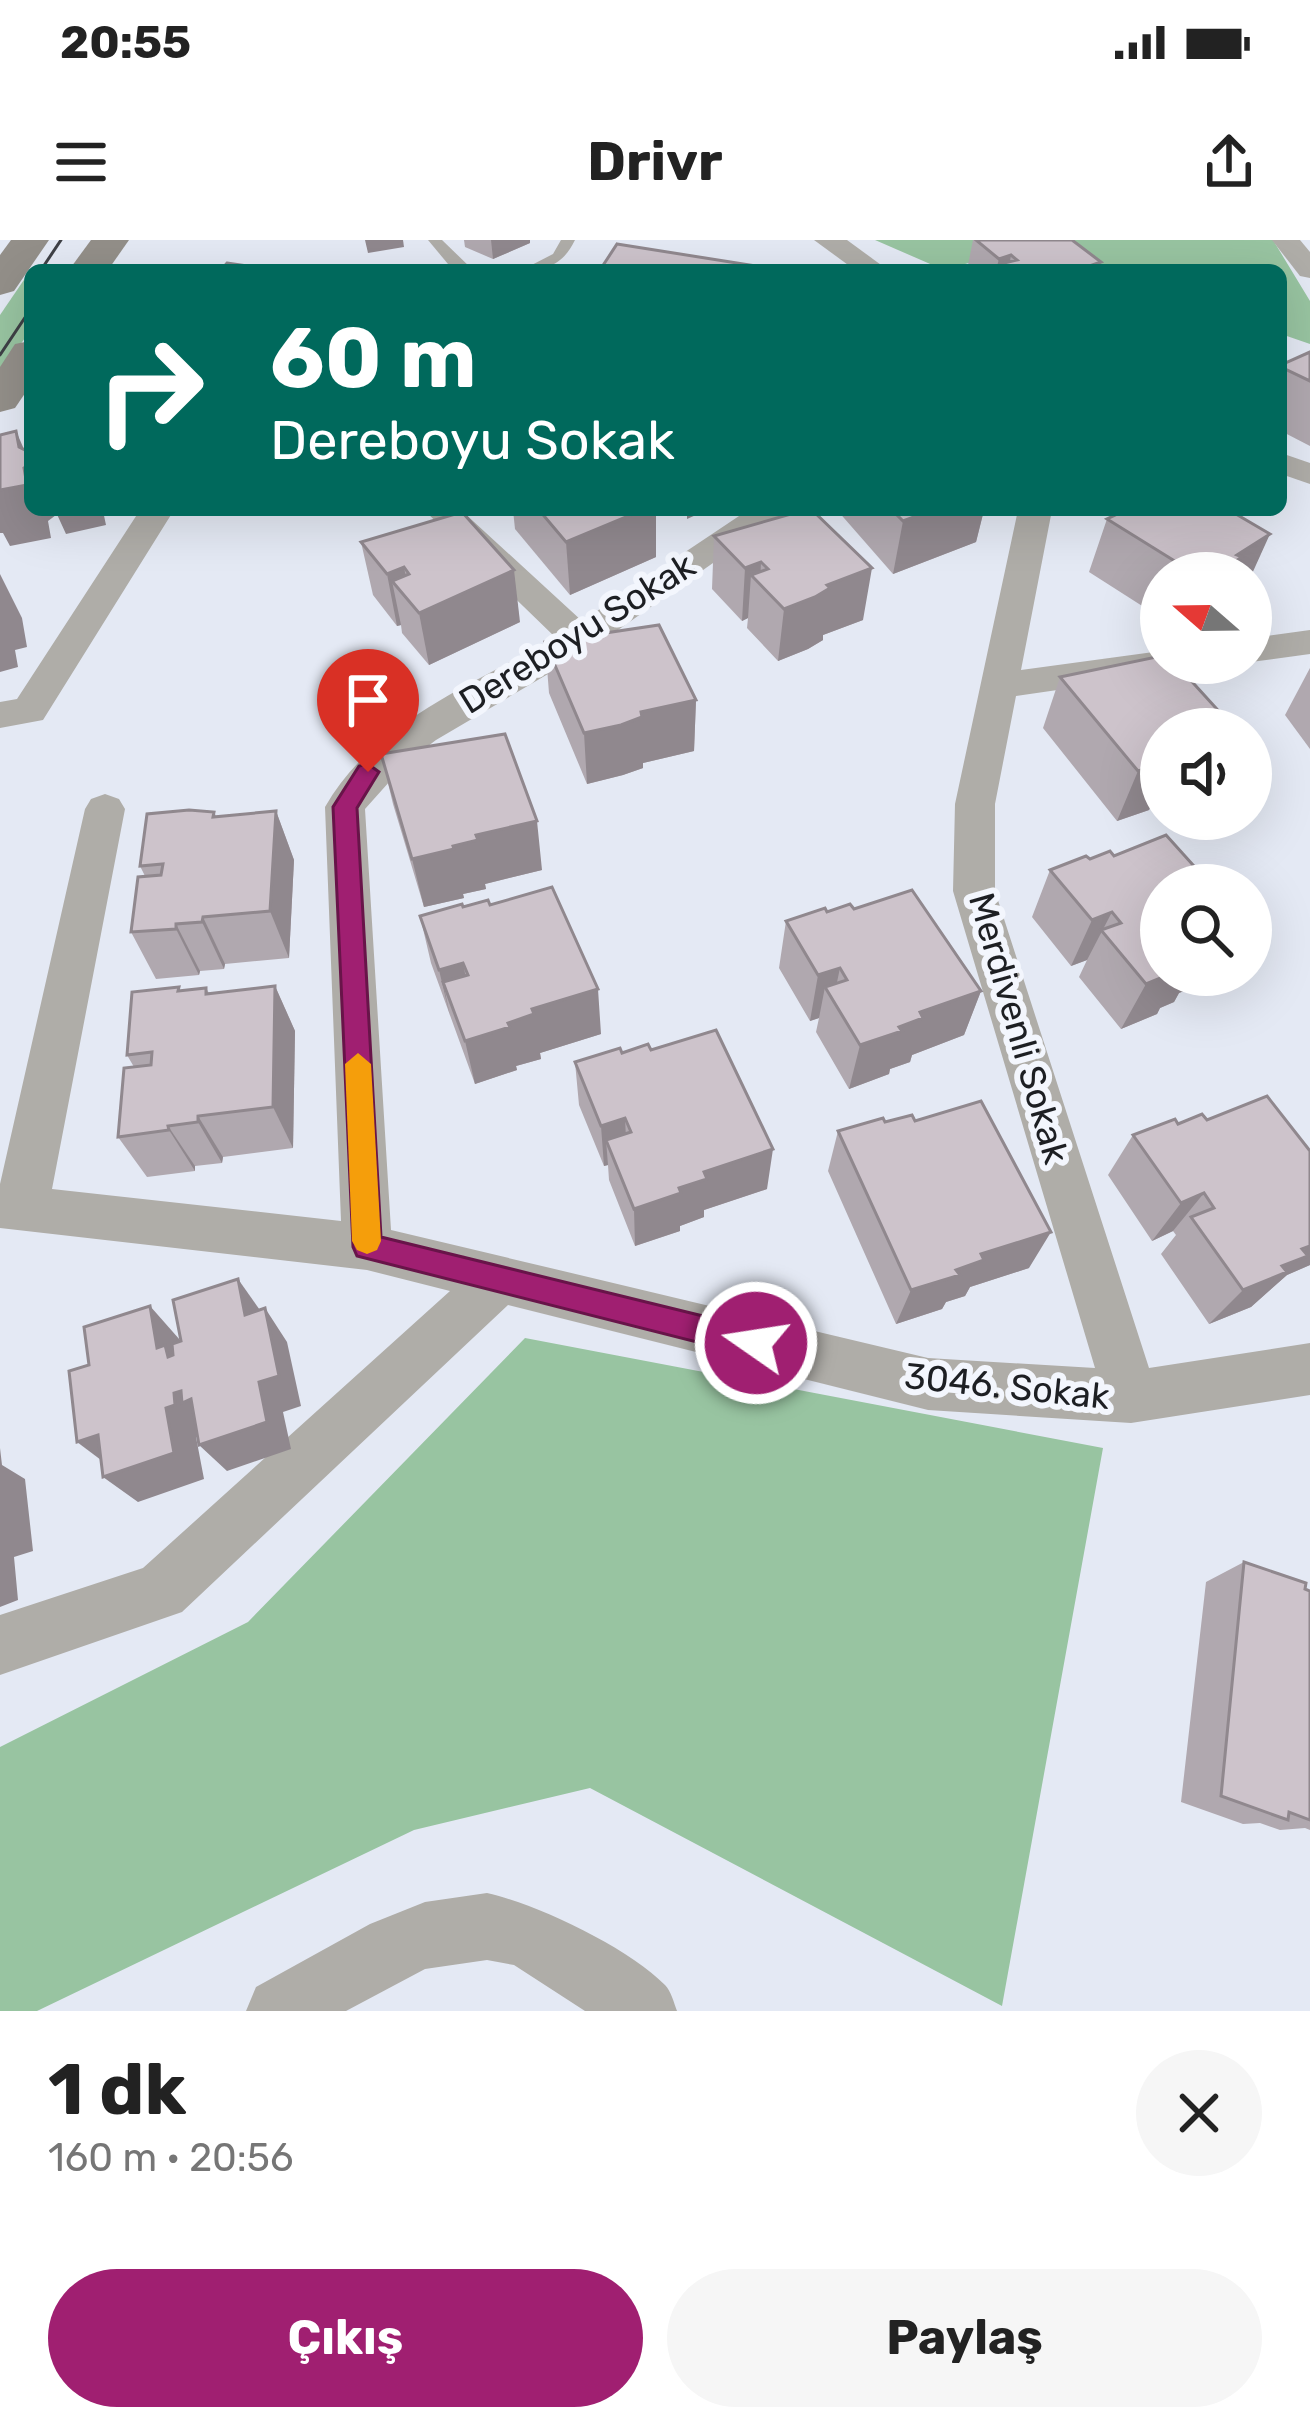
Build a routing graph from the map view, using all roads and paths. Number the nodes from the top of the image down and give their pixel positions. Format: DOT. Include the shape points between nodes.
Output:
graph roads {
  1 [pos="30,240"];
  2 [pos="435,240"];
  3 [pos="568,240"];
  4 [pos="828,240"];
  5 [pos="1286,240"];
  6 [pos="456,264"];
  7 [pos="543,264"];
  8 [pos="865,264"];
  9 [pos="1310,270"];
  10 [pos="0,283"];
  11 [pos="24,361"];
  12 [pos="0,399"];
  13 [pos="154,516"];
  14 [pos="463,516"];
  15 [pos="762,516"];
  16 [pos="1034,516"];
  17 [pos="579,640"];
  18 [pos="1310,642"];
  19 [pos="1272,647"];
  20 [pos="1140,666"];
  21 [pos="1002,685"];
  22 [pos="0,715"];
  23 [pos="105,809"];
  24 [pos="11,1207"];
  25 [pos="367,1247"];
  26 [pos="497,1282"];
  27 [pos="1310,1369"];
  28 [pos="1131,1397"];
  29 [pos="0,1645"];
  30 [pos="280,2011"];
  31 [pos="643,2011"];
  1 -- 10 [label="main road"];
  2 -- 6 [label="lane"];
  3 -- 7 [label="lane" via="559,257"];
  4 -- 8 [label="street"];
  5 -- 9 [label="street"];
  11 -- 12 [label="main road"];
  13 -- 22 [label="street" via="29,711"];
  14 -- 17 [label="street"];
  15 -- 17 [label="street, Dereboyu Sokak"];
  16 -- 21 [label="street, Merdivenli Sokak"];
  17 -- 25 [label="street, Dereboyu Sokak" via="434,722 368,772 345,807"];
  18 -- 19 [label="street"];
  20 -- 21 [label="street"];
  21 -- 28 [label="street, Merdivenli Sokak" via="975,804 974,891"];
  23 -- 24 [label="street"];
  24 -- 25 [label="street, 3046. Sokak"];
  25 -- 26 [label="street, 3046. Sokak"];
  26 -- 28 [label="street, 3046. Sokak" via="928,1384"];
  26 -- 29 [label="street" via="161,1591"];
  27 -- 28 [label="street, 3046. Sokak"];
  30 -- 31 [label="street" via="418,1938 468,1925 518,1933"];
}
